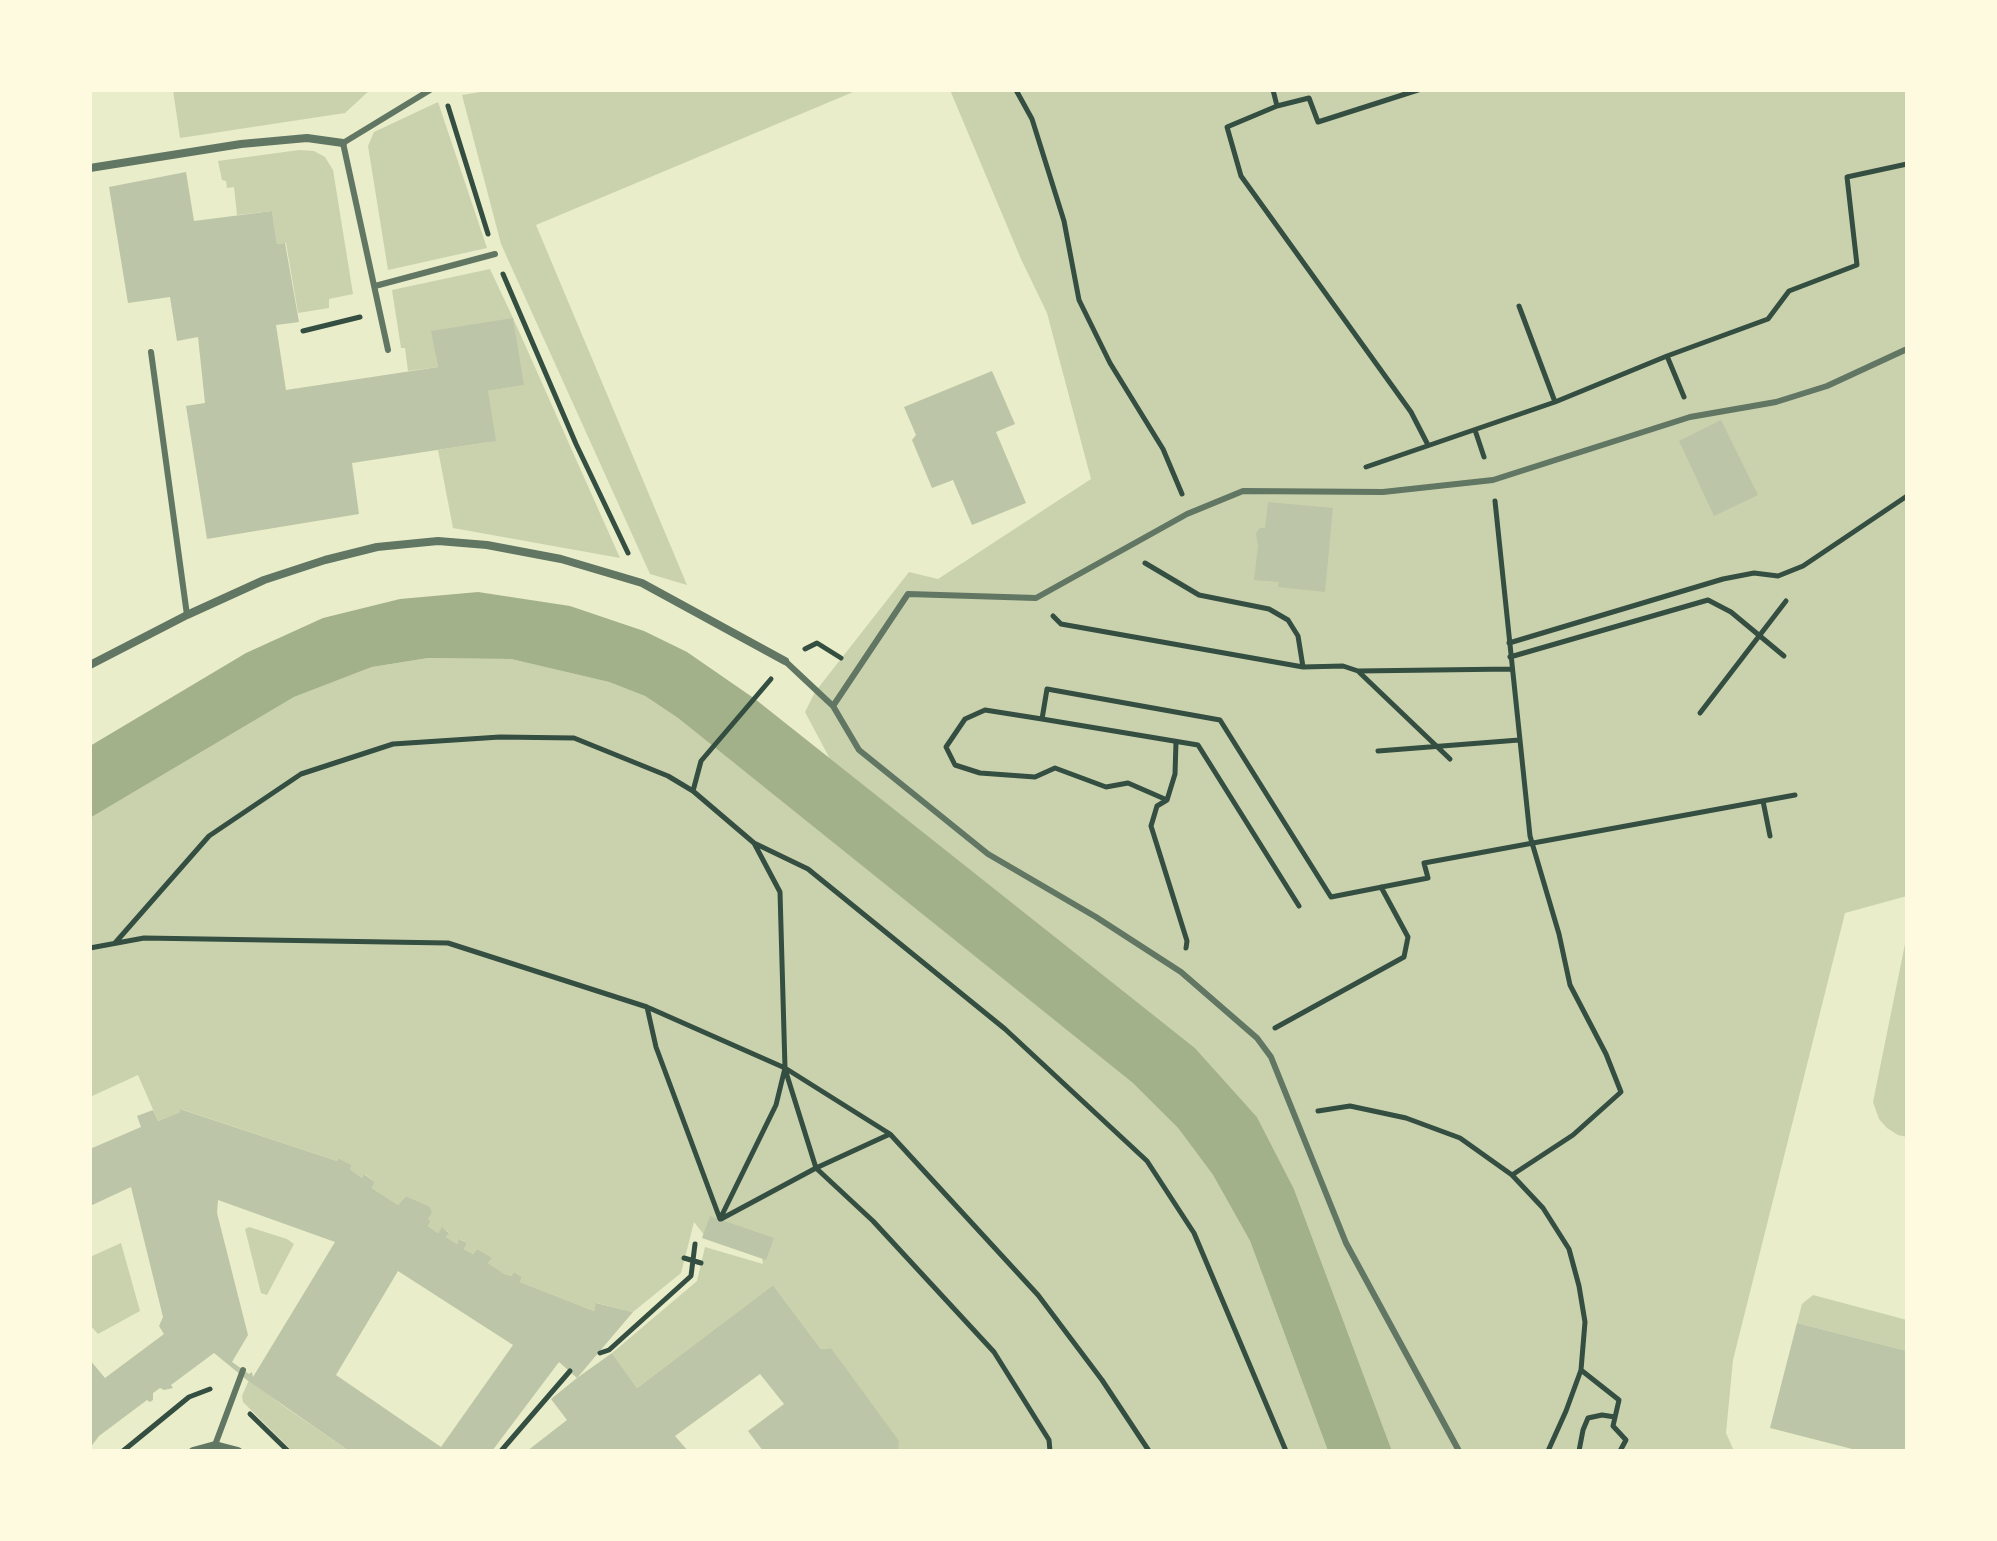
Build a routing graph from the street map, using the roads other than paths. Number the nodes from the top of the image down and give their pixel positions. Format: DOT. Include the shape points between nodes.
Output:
graph roads {
  1 [pos="430,90"];
  2 [pos="343,143"];
  3 [pos="90,168"];
  4 [pos="495,254"];
  5 [pos="375,286"];
  6 [pos="1907,349"];
  7 [pos="388,350"];
  8 [pos="151,352"];
  9 [pos="187,615"];
  10 [pos="785,661"];
  11 [pos="90,665"];
  12 [pos="833,706"];
  13 [pos="243,1370"];
  14 [pos="215,1445"];
  15 [pos="193,1451"];
  16 [pos="238,1451"];
  17 [pos="1459,1451"];
  1 -- 2 [label="lane"];
  2 -- 3 [label="street" via="307,138 241,144"];
  2 -- 5 [label="lane"];
  4 -- 5 [label="lane"];
  5 -- 7 [label="lane"];
  6 -- 12 [label="lane" via="1827,386 1776,402 1690,417 1493,480 1383,492 1243,491 1187,514 1036,598 908,594"];
  8 -- 9 [label="lane"];
  9 -- 10 [label="street" via="264,580 325,560 377,547 438,541 561,559 642,583"];
  9 -- 11 [label="street"];
  10 -- 12 [label="lane"];
  12 -- 17 [label="lane" via="859,750 988,854 1181,972 1257,1038 1271,1057 1346,1243"];
  13 -- 14 [label="lane"];
  14 -- 15 [label="street"];
  14 -- 16 [label="street"];
}
